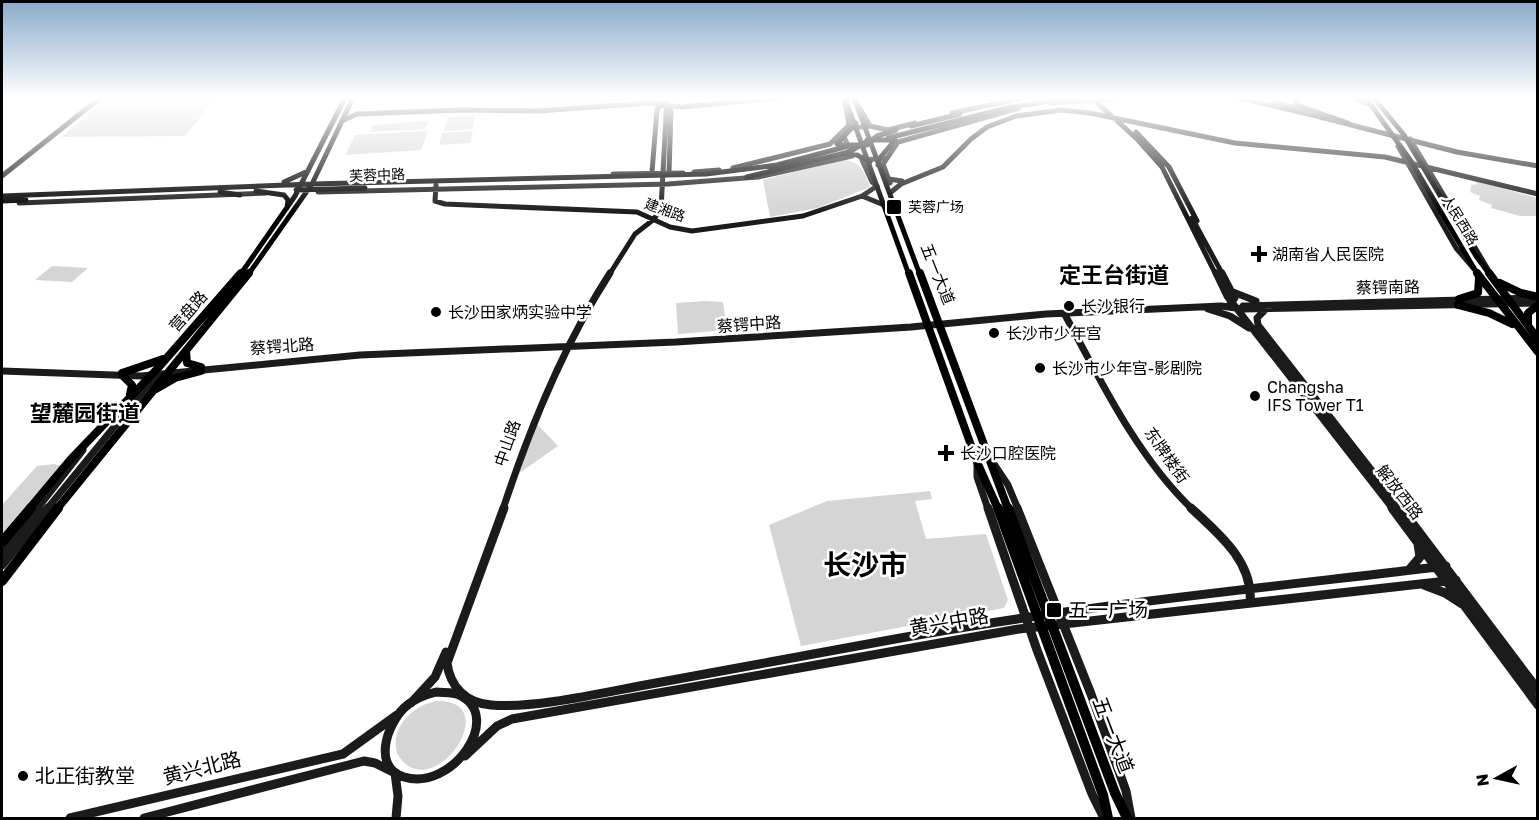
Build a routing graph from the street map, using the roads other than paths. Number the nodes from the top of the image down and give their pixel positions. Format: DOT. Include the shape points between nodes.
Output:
graph roads {
  1 [pos="48,136"];
  2 [pos="50,136"];
  3 [pos="326,136"];
  4 [pos="335,136"];
  5 [pos="655,136"];
  6 [pos="662,136"];
  7 [pos="670,136"];
  8 [pos="840,136"];
  9 [pos="844,136"];
  10 [pos="845,136"];
  11 [pos="861,136"];
  12 [pos="864,136"];
  13 [pos="885,136"];
  14 [pos="886,136"];
  15 [pos="908,136"];
  16 [pos="916,136"];
  17 [pos="969,136"];
  18 [pos="973,136"];
  19 [pos="1129,136"];
  20 [pos="1134,136"];
  21 [pos="1136,136"];
  22 [pos="1141,136"];
  23 [pos="1203,136"];
  24 [pos="1208,136"];
  25 [pos="1393,136"];
  26 [pos="1394,136"];
  27 [pos="1399,136"];
  28 [pos="1405,136"];
  29 [pos="897,139"];
  30 [pos="1411,140"];
  31 [pos="867,144"];
  32 [pos="1423,144"];
  33 [pos="831,148"];
  34 [pos="1415,148"];
  35 [pos="847,150"];
  36 [pos="1405,151"];
  37 [pos="891,152"];
  38 [pos="836,155"];
  39 [pos="1417,156"];
  40 [pos="1393,157"];
  41 [pos="887,158"];
  42 [pos="862,160"];
  43 [pos="870,162"];
  44 [pos="1416,164"];
  45 [pos="878,165"];
  46 [pos="1538,165"];
  47 [pos="311,167"];
  48 [pos="320,168"];
  49 [pos="1437,168"];
  50 [pos="750,169"];
  51 [pos="783,169"];
  52 [pos="652,172"];
  53 [pos="669,172"];
  54 [pos="2,173"];
  55 [pos="1426,174"];
  56 [pos="747,177"];
  57 [pos="332,181"];
  58 [pos="882,182"];
  59 [pos="280,183"];
  60 [pos="342,186"];
  61 [pos="305,187"];
  62 [pos="436,187"];
  63 [pos="258,189"];
  64 [pos="891,191"];
  65 [pos="220,192"];
  66 [pos="318,192"];
  67 [pos="278,193"];
  68 [pos="1538,193"];
  69 [pos="2,195"];
  70 [pos="240,195"];
  71 [pos="862,196"];
  72 [pos="2,202"];
  73 [pos="884,205"];
  74 [pos="286,211"];
  75 [pos="294,211"];
  76 [pos="1187,212"];
  77 [pos="652,219"];
  78 [pos="1197,232"];
  79 [pos="1472,257"];
  80 [pos="1489,271"];
  81 [pos="1476,272"];
  82 [pos="1495,279"];
  83 [pos="1232,291"];
  84 [pos="1538,297"];
  85 [pos="1497,301"];
  86 [pos="1510,301"];
  87 [pos="1459,302"];
  88 [pos="1538,304"];
  89 [pos="1270,306"];
  90 [pos="1200,307"];
  91 [pos="1238,308"];
  92 [pos="923,313"];
  93 [pos="1064,313"];
  94 [pos="957,323"];
  95 [pos="932,324"];
  96 [pos="911,325"];
  97 [pos="1517,328"];
  98 [pos="1530,329"];
  99 [pos="1256,332"];
  100 [pos="942,333"];
  101 [pos="930,334"];
  102 [pos="1538,339"];
  103 [pos="567,347"];
  104 [pos="187,348"];
  105 [pos="174,351"];
  106 [pos="1538,352"];
  107 [pos="2,369"];
  108 [pos="201,369"];
  109 [pos="160,373"];
  110 [pos="123,374"];
  111 [pos="129,396"];
  112 [pos="148,396"];
  113 [pos="88,443"];
  114 [pos="993,461"];
  115 [pos="977,462"];
  116 [pos="995,486"];
  117 [pos="1415,536"];
  118 [pos="2,542"];
  119 [pos="2,553"];
  120 [pos="2,565"];
  121 [pos="1442,566"];
  122 [pos="1406,571"];
  123 [pos="1452,580"];
  124 [pos="2,581"];
  125 [pos="1416,584"];
  126 [pos="1252,588"];
  127 [pos="1250,603"];
  128 [pos="1059,612"];
  129 [pos="1471,612"];
  130 [pos="1025,617"];
  131 [pos="1063,622"];
  132 [pos="1029,627"];
  133 [pos="1538,690"];
  134 [pos="466,699"];
  135 [pos="411,703"];
  136 [pos="1538,705"];
  137 [pos="396,715"];
  138 [pos="465,756"];
  139 [pos="395,773"];
  140 [pos="1109,794"];
  141 [pos="70,819"];
  142 [pos="144,819"];
  143 [pos="396,819"];
  144 [pos="1106,819"];
  145 [pos="1129,819"];
  1 -- 54 [label="main road"];
  2 -- 54 [label="main road"];
  3 -- 47 [label="main road"];
  4 -- 48 [label="main road"];
  5 -- 52 [label="main road"];
  6 -- 77 [label="main road, 中山路" via="659,206"];
  7 -- 53 [label="main road"];
  8 -- 50 [label="main road" via="826,146"];
  9 -- 35 [label="main road"];
  10 -- 33 [label="main road"];
  11 -- 31 [label="main road, 五一大道"];
  12 -- 31 [label="main road, 五一大道"];
  13 -- 31 [label="main road"];
  13 -- 31 [label="main road"];
  13 -- 37 [label="main road"];
  14 -- 29 [label="main road"];
  15 -- 29 [label="main road"];
  16 -- 37 [label="main road" via="903,140"];
  17 -- 58 [label="main road" via="940,166 900,182"];
  18 -- 64 [label="main road" via="943,167"];
  19 -- 78 [label="main road, 解放西路" via="1158,168"];
  20 -- 76 [label="main road, 解放西路" via="1157,162"];
  21 -- 76 [label="main road, 解放西路" via="1161,161"];
  22 -- 78 [label="main road, 解放西路" via="1169,167 1198,223"];
  23 -- 40 [label="main road" via="1235,143"];
  24 -- 40 [label="main road"];
  25 -- 81 [label="main road" via="1456,248"];
  26 -- 36 [label="main road, 人民西路"];
  27 -- 30 [label="main road"];
  28 -- 39 [label="main road, 人民西路"];
  29 -- 45 [label="main road"];
  30 -- 32 [label="main road"];
  30 -- 34 [label="main road"];
  30 -- 46 [label="main road"];
  31 -- 35 [label="main road"];
  31 -- 35 [label="main road"];
  31 -- 43 [label="main road, 五一大道"];
  31 -- 45 [label="main road, 五一大道"];
  32 -- 34 [label="main road"];
  32 -- 46 [label="main road" via="1482,158"];
  33 -- 35 [label="main road"];
  33 -- 50 [label="main road"];
  34 -- 80 [label="main road"];
  35 -- 38 [label="main road"];
  35 -- 42 [label="main road"];
  35 -- 50 [label="main road"];
  35 -- 56 [label="main road"];
  36 -- 40 [label="main road" via="1402,156"];
  36 -- 44 [label="main road, 人民西路"];
  37 -- 41 [label="main road"];
  38 -- 43 [label="main road" via="854,155"];
  38 -- 51 [label="main road"];
  39 -- 44 [label="main road, 人民西路"];
  39 -- 49 [label="main road"];
  40 -- 44 [label="main road"];
  40 -- 44 [label="main road"];
  41 -- 42 [label="main road"];
  41 -- 58 [label="main road"];
  42 -- 58 [label="main road" via="872,182"];
  43 -- 58 [label="main road, 五一大道"];
  44 -- 49 [label="main road"];
  44 -- 55 [label="main road, 人民西路"];
  44 -- 79 [label="main road, 人民西路"];
  45 -- 58 [label="main road, 五一大道"];
  47 -- 59 [label="main road" via="301,176"];
  47 -- 61 [label="main road"];
  48 -- 57 [label="main road" via="320,176"];
  48 -- 61 [label="main road"];
  49 -- 55 [label="main road"];
  49 -- 68 [label="main road"];
  50 -- 51 [label="main road"];
  50 -- 53 [label="main road"];
  50 -- 60 [label="main road, 芙蓉中路" via="667,176"];
  50 -- 62 [label="main road, 芙蓉中路" via="690,179"];
  51 -- 56 [label="main road"];
  52 -- 53 [label="main road"];
  52 -- 57 [label="main road"];
  55 -- 79 [label="main road, 人民西路"];
  56 -- 62 [label="main road" via="652,185"];
  57 -- 60 [label="main road"];
  58 -- 64 [label="main road, 五一大道"];
  58 -- 71 [label="main road, 建湘路"];
  58 -- 73 [label="main road, 五一大道"];
  59 -- 63 [label="main road"];
  59 -- 69 [label="main road, 芙蓉中路"];
  60 -- 61 [label="main road, 芙蓉中路"];
  60 -- 62 [label="main road, 芙蓉中路"];
  60 -- 66 [label="main road"];
  61 -- 63 [label="main road, 芙蓉中路"];
  61 -- 74 [label="main road, 营盘路"];
  61 -- 75 [label="main road, 营盘路"];
  62 -- 66 [label="main road"];
  62 -- 77 [label="main road, 建湘路" via="435,201 445,204 637,212"];
  63 -- 65 [label="main road, 芙蓉中路"];
  63 -- 67 [label="main road"];
  63 -- 69 [label="main road, 芙蓉中路"];
  64 -- 95 [label="main road, 五一大道"];
  65 -- 70 [label="main road"];
  65 -- 72 [label="main road, 芙蓉中路"];
  66 -- 75 [label="main road"];
  67 -- 70 [label="main road"];
  67 -- 74 [label="main road" via="288,200"];
  70 -- 72 [label="main road"];
  71 -- 73 [label="main road"];
  71 -- 77 [label="main road, 建湘路" via="803,216 692,231"];
  73 -- 92 [label="main road, 五一大道"];
  74 -- 105 [label="main road, 营盘路" via="239,276"];
  75 -- 104 [label="main road, 营盘路" via="238,289"];
  76 -- 78 [label="main road, 解放西路"];
  77 -- 103 [label="main road, 中山路" via="632,234 581,313"];
  78 -- 83 [label="main road, 解放西路"];
  78 -- 91 [label="main road, 解放西路" via="1217,279"];
  79 -- 80 [label="main road, 人民西路"];
  79 -- 81 [label="main road, 人民西路"];
  80 -- 82 [label="main road, 人民西路"];
  81 -- 85 [label="main road, 人民西路"];
  81 -- 87 [label="main road" via="1478,293"];
  82 -- 84 [label="main road" via="1514,291"];
  82 -- 86 [label="main road, 人民西路"];
  83 -- 89 [label="main road"];
  83 -- 91 [label="main road, 解放西路"];
  84 -- 86 [label="main road, 蔡锷南路"];
  85 -- 86 [label="main road, 蔡锷南路"];
  85 -- 87 [label="main road, 蔡锷南路"];
  85 -- 97 [label="main road, 人民西路"];
  86 -- 88 [label="main road, 蔡锷南路"];
  86 -- 98 [label="main road, 人民西路"];
  87 -- 89 [label="main road, 蔡锷南路"];
  87 -- 97 [label="main road"];
  88 -- 98 [label="main road" via="1528,313"];
  89 -- 91 [label="main road, 蔡锷南路"];
  89 -- 121 [label="main road, 解放西路" via="1259,314 1258,325"];
  90 -- 91 [label="main road, 蔡锷中路"];
  90 -- 93 [label="main road, 蔡锷中路"];
  90 -- 99 [label="main road" via="1230,316"];
  91 -- 99 [label="main road, 解放西路"];
  92 -- 95 [label="main road, 五一大道"];
  92 -- 96 [label="main road"];
  93 -- 94 [label="main road, 蔡锷中路"];
  93 -- 126 [label="main road, 东牌楼街" via="1166,480 1231,547"];
  94 -- 95 [label="main road, 蔡锷中路"];
  94 -- 100 [label="main road" via="944,328"];
  95 -- 96 [label="main road, 蔡锷中路"];
  95 -- 100 [label="main road, 五一大道"];
  95 -- 101 [label="main road, 五一大道"];
  96 -- 101 [label="main road"];
  96 -- 103 [label="main road, 蔡锷中路"];
  97 -- 106 [label="main road, 人民西路"];
  98 -- 102 [label="main road, 人民西路"];
  99 -- 117 [label="main road, 解放西路"];
  100 -- 114 [label="main road, 五一大道"];
  101 -- 115 [label="main road, 五一大道"];
  103 -- 108 [label="main road, 蔡锷北路" via="360,355"];
  103 -- 134 [label="main road, 中山路" via="529,431 449,656 447,673"];
  103 -- 135 [label="main road, 中山路" via="526,431 439,669"];
  104 -- 108 [label="main road" via="187,363"];
  104 -- 109 [label="main road, 营盘路"];
  105 -- 109 [label="main road, 营盘路"];
  105 -- 110 [label="main road" via="151,365"];
  107 -- 110 [label="main road, 蔡锷北路"];
  108 -- 109 [label="main road, 蔡锷北路"];
  108 -- 112 [label="main road" via="170,381"];
  109 -- 110 [label="main road, 蔡锷北路"];
  109 -- 111 [label="main road, 营盘路"];
  109 -- 112 [label="main road, 营盘路"];
  109 -- 120 [label="main road, 营盘路"];
  110 -- 111 [label="main road" via="132,386"];
  111 -- 113 [label="main road, 营盘路"];
  112 -- 124 [label="main road, 营盘路"];
  113 -- 118 [label="main road, 营盘路"];
  113 -- 119 [label="main road, 营盘路"];
  114 -- 116 [label="main road, 五一大道"];
  114 -- 128 [label="main road, 五一大道" via="1008,485"];
  115 -- 116 [label="main road, 五一大道"];
  115 -- 130 [label="main road, 五一大道" via="977,477"];
  116 -- 140 [label="main road, 五一大道"];
  117 -- 121 [label="main road, 解放西路"];
  117 -- 122 [label="main road" via="1420,557"];
  121 -- 122 [label="main road, 黄兴中路"];
  121 -- 123 [label="main road, 解放西路"];
  122 -- 126 [label="main road, 黄兴中路"];
  123 -- 125 [label="main road, 黄兴中路"];
  123 -- 129 [label="main road, 解放西路"];
  123 -- 133 [label="main road, 解放西路"];
  125 -- 127 [label="main road, 黄兴中路"];
  125 -- 129 [label="main road" via="1446,593"];
  126 -- 127 [label="main road"];
  126 -- 128 [label="main road, 黄兴中路"];
  127 -- 131 [label="main road, 黄兴中路"];
  128 -- 130 [label="main road, 黄兴中路"];
  128 -- 131 [label="main road, 五一大道"];
  129 -- 136 [label="main road, 解放西路"];
  130 -- 132 [label="main road, 五一大道"];
  130 -- 134 [label="main road, 黄兴中路" via="607,692 507,706"];
  131 -- 132 [label="main road, 黄兴中路"];
  131 -- 145 [label="main road, 五一大道" via="1126,791"];
  132 -- 138 [label="main road, 黄兴中路" via="512,720 497,726"];
  132 -- 144 [label="main road, 五一大道" via="1092,794"];
  134 -- 135 [label="main road" via="436,692"];
  134 -- 138 [label="main road" via="477,722"];
  135 -- 137 [label="main road"];
  137 -- 139 [label="main road" via="384,743 385,757"];
  137 -- 141 [label="main road, 黄兴北路" via="343,754"];
  138 -- 139 [label="main road" via="447,771 426,779 412,780"];
  139 -- 142 [label="main road, 黄兴北路" via="370,762 344,765"];
  139 -- 143 [label="main road"];
  140 -- 144 [label="main road, 五一大道"];
  140 -- 145 [label="main road, 五一大道"];
}
